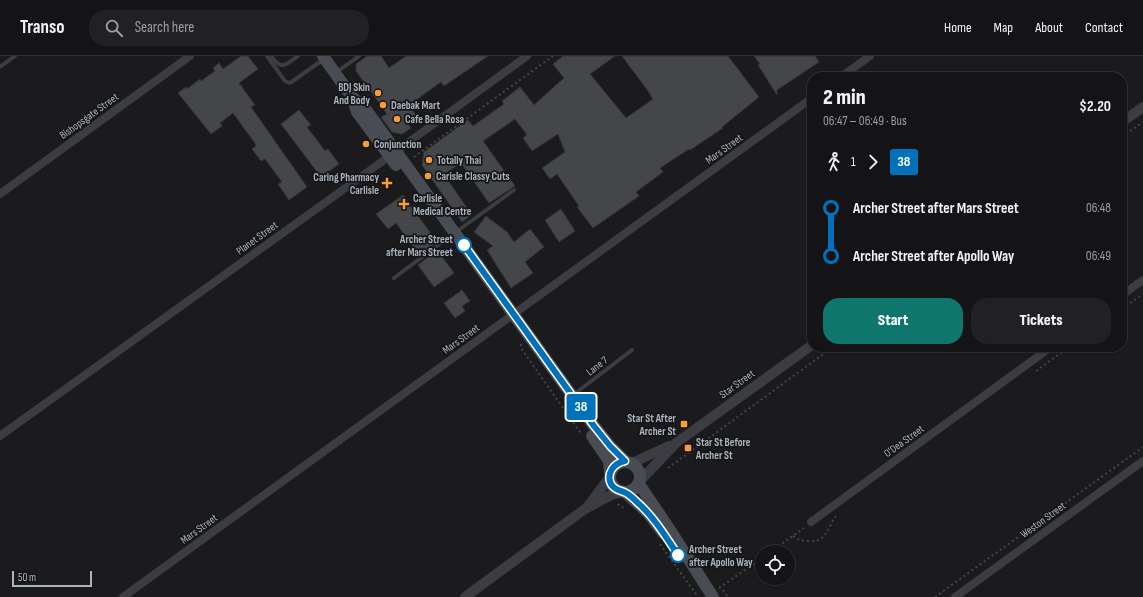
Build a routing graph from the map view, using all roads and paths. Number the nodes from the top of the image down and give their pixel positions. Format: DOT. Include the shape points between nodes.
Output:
graph roads {
  1 [pos="15,56"];
  2 [pos="190,56"];
  3 [pos="267,56"];
  4 [pos="271,56"];
  5 [pos="298,56"];
  6 [pos="359,56"];
  7 [pos="526,56"];
  8 [pos="553,56"];
  9 [pos="870,56"];
  10 [pos="324,57"];
  11 [pos="0,67"];
  12 [pos="848,72"];
  13 [pos="335,73"];
  14 [pos="807,102"];
  15 [pos="1143,107"];
  16 [pos="1127,118"];
  17 [pos="1143,122"];
  18 [pos="1127,133"];
  19 [pos="393,154"];
  20 [pos="416,161"];
  21 [pos="514,190"];
  22 [pos="0,194"];
  23 [pos="452,235"];
  24 [pos="394,278"];
  25 [pos="1143,280"];
  26 [pos="1127,292"];
  27 [pos="1143,294"];
  28 [pos="1127,305"];
  29 [pos="511,317"];
  30 [pos="519,334"];
  31 [pos="807,349"];
  32 [pos="632,350"];
  33 [pos="826,352"];
  34 [pos="1045,352"];
  35 [pos="573,396"];
  36 [pos="0,436"];
  37 [pos="584,439"];
  38 [pos="676,443"];
  39 [pos="1143,447"];
  40 [pos="1143,461"];
  41 [pos="628,462"];
  42 [pos="663,471"];
  43 [pos="610,474"];
  44 [pos="639,483"];
  45 [pos="624,492"];
  46 [pos="585,509"];
  47 [pos="811,522"];
  48 [pos="657,539"];
  49 [pos="780,545"];
  50 [pos="755,563"];
  51 [pos="711,595"];
  52 [pos="123,597"];
  53 [pos="465,597"];
  54 [pos="698,597"];
  55 [pos="935,597"];
  56 [pos="955,597"];
  1 -- 11 [label="lane"];
  2 -- 22 [label="street, Bishopsgate Street"];
  3 -- 10 [label="lane" via="285,81 290,83"];
  4 -- 5 [label="lane" via="280,66"];
  6 -- 13 [label="lane"];
  7 -- 19 [label="street, Planet Street"];
  8 -- 20 [label="path" via="414,157"];
  9 -- 12 [label="street"];
  10 -- 13 [label="main road"];
  13 -- 19 [label="main road" via="352,97 357,112"];
  14 -- 29 [label="street, Mars Street"];
  15 -- 16 [label="street"];
  17 -- 18 [label="path"];
  19 -- 23 [label="main road"];
  19 -- 36 [label="street, Planet Street"];
  21 -- 23 [label="lane"];
  23 -- 24 [label="lane"];
  23 -- 29 [label="main road"];
  25 -- 26 [label="street"];
  27 -- 28 [label="path"];
  29 -- 30 [label="main road"];
  29 -- 35 [label="main road"];
  29 -- 52 [label="street, Mars Street"];
  30 -- 37 [label="path" via="521,348"];
  30 -- 43 [label="main road" via="609,461"];
  31 -- 38 [label="street, Star Street"];
  32 -- 35 [label="lane, Lane 7"];
  33 -- 42 [label="path"];
  34 -- 47 [label="street, O'Dea Street"];
  35 -- 41 [label="main road" via="610,446"];
  38 -- 41 [label="street, Star Street"];
  38 -- 44 [label="street, Star Street"];
  39 -- 55 [label="path"];
  40 -- 56 [label="street, Weston Street"];
  41 -- 43 [label="main road" via="616,464"];
  41 -- 44 [label="main road" via="640,471"];
  43 -- 45 [label="main road" via="613,487"];
  43 -- 46 [label="street"];
  44 -- 45 [label="main road" via="631,492"];
  44 -- 51 [label="main road"];
  45 -- 46 [label="street" via="611,495"];
  45 -- 51 [label="main road" via="648,513"];
  46 -- 53 [label="street"];
  47 -- 49 [label="path"];
  48 -- 54 [label="path"];
  50 -- 51 [label="path"];
}
